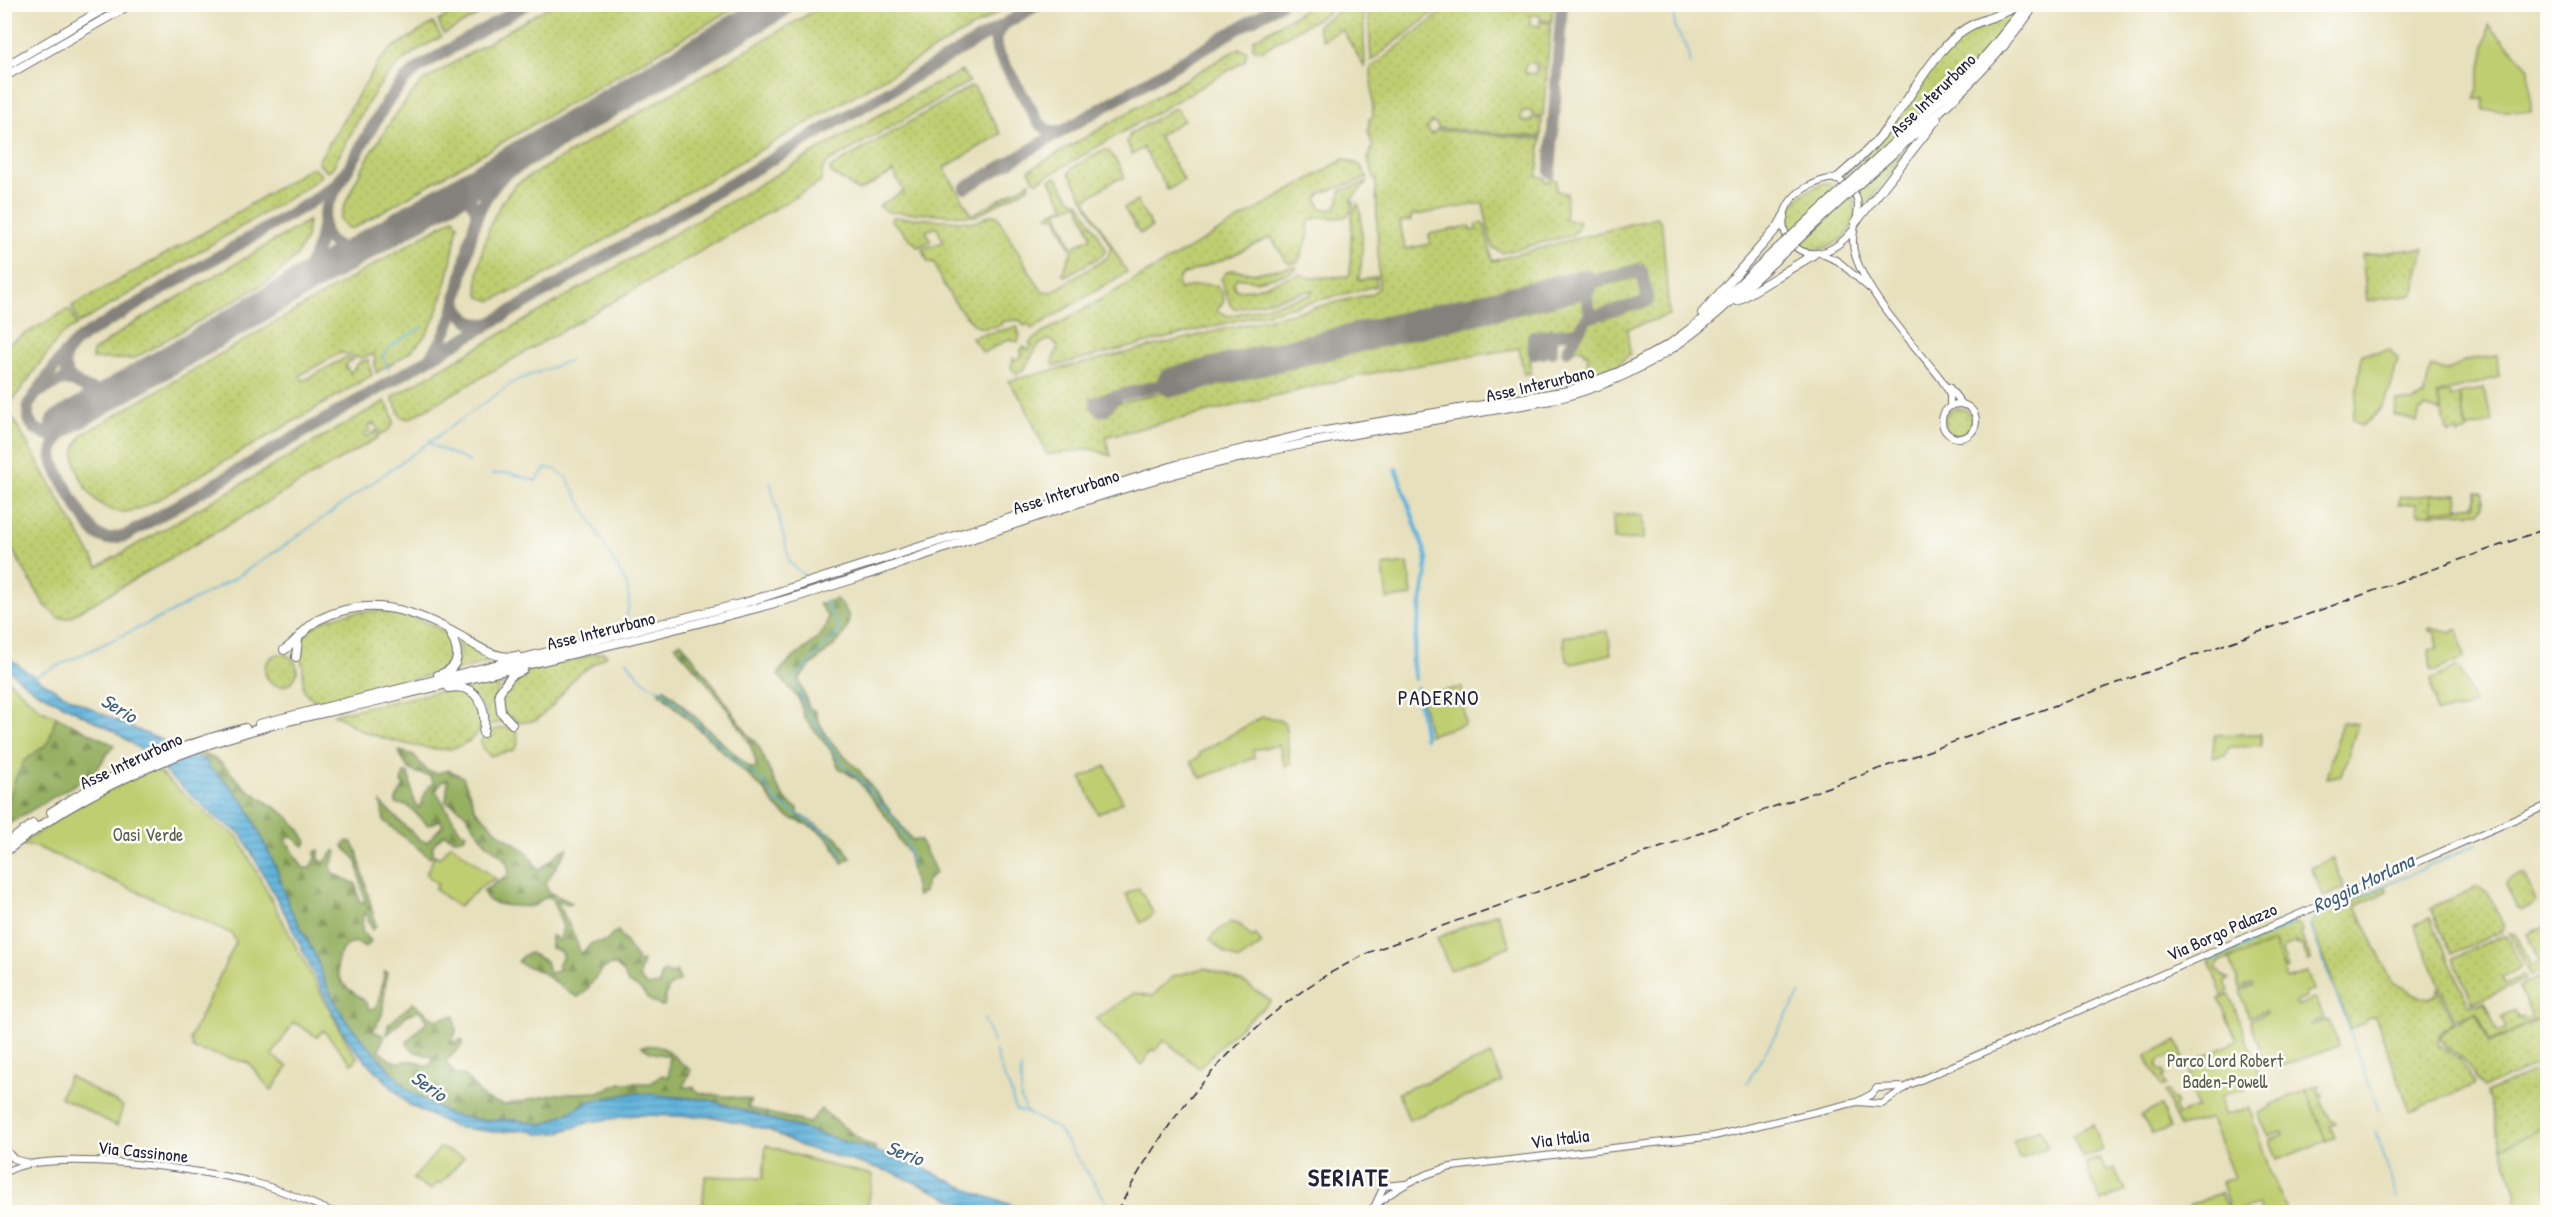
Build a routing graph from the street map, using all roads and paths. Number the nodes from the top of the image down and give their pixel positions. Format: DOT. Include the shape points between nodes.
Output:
graph roads {
  1 [pos="112,4"];
  2 [pos="130,4"];
  3 [pos="2020,4"];
  4 [pos="2028,4"];
  5 [pos="2035,4"];
  6 [pos="4,67"];
  7 [pos="4,78"];
  8 [pos="1950,101"];
  9 [pos="1860,178"];
  10 [pos="1836,179"];
  11 [pos="1784,216"];
  12 [pos="1855,226"];
  13 [pos="1779,253"];
  14 [pos="1822,254"];
  15 [pos="1813,255"];
  16 [pos="1877,296"];
  17 [pos="1723,308"];
  18 [pos="1632,365"];
  19 [pos="1941,379"];
  20 [pos="1964,405"];
  21 [pos="1950,406"];
  22 [pos="447,629"];
  23 [pos="615,636"];
  24 [pos="298,640"];
  25 [pos="284,650"];
  26 [pos="569,655"];
  27 [pos="296,657"];
  28 [pos="429,685"];
  29 [pos="512,724"];
  30 [pos="483,732"];
  31 [pos="2547,805"];
  32 [pos="4,845"];
  33 [pos="4,853"];
  34 [pos="1909,1085"];
  35 [pos="1885,1089"];
  36 [pos="1872,1094"];
  37 [pos="1888,1099"];
  38 [pos="1857,1102"];
  39 [pos="1875,1102"];
  40 [pos="1722,1135"];
  41 [pos="7,1151"];
  42 [pos="28,1163"];
  43 [pos="6,1172"];
  44 [pos="1392,1189"];
  45 [pos="1383,1194"];
  46 [pos="333,1212"];
  47 [pos="1368,1212"];
  1 -- 6 [label="highway"];
  2 -- 7 [label="highway"];
  3 -- 10 [label="highway" via="1969,26 1948,43 1884,133"];
  4 -- 9 [label="highway, Asse Interurbano" via="1978,65"];
  5 -- 8 [label="highway, Asse Interurbano" via="2000,50"];
  8 -- 9 [label="highway, Asse Interurbano"];
  8 -- 12 [label="highway"];
  9 -- 13 [label="highway, Asse Interurbano, bridge"];
  10 -- 11 [label="main road" via="1803,189"];
  10 -- 12 [label="main road" via="1854,193 1859,206"];
  11 -- 15 [label="main road" via="1784,232 1789,242"];
  11 -- 18 [label="highway" via="1695,320"];
  12 -- 14 [label="main road" via="1840,244"];
  12 -- 16 [label="main road" via="1854,253"];
  13 -- 17 [label="highway, Asse Interurbano"];
  13 -- 18 [label="highway, Asse Interurbano" via="1684,334"];
  14 -- 15 [label="main road"];
  14 -- 16 [label="main road" via="1838,261"];
  15 -- 17 [label="highway"];
  16 -- 19 [label="main road"];
  17 -- 26 [label="highway, Asse Interurbano" via="1663,356 1626,376 1583,392 1309,442 1201,467 784,600"];
  18 -- 23 [label="highway, Asse Interurbano" via="1568,391 1307,434 1177,465 812,583"];
  19 -- 20 [label="main road"];
  19 -- 21 [label="main road" via="1950,394"];
  20 -- 21 [label="main road"];
  20 -- 21 [label="main road" via="1974,413 1976,424 1970,435 1960,439 1949,436 1942,427 1943,413"];
  22 -- 23 [label="highway" via="495,656 512,657"];
  22 -- 24 [label="highway" via="410,612 369,606 317,621"];
  22 -- 28 [label="highway" via="458,648 456,661 431,678"];
  23 -- 28 [label="highway, Asse Interurbano"];
  24 -- 25 [label="highway"];
  24 -- 27 [label="highway"];
  26 -- 28 [label="highway, Asse Interurbano"];
  26 -- 29 [label="highway" via="518,671 504,683 499,706"];
  28 -- 30 [label="highway" via="435,690 457,686 478,696 485,711"];
  28 -- 32 [label="highway, Asse Interurbano" via="394,690 171,751 93,787"];
  28 -- 33 [label="highway, Asse Interurbano" via="380,701 255,729 173,756 129,774 71,806"];
  31 -- 34 [label="main road, Via Borgo Palazzo"];
  34 -- 35 [label="main road, Via Borgo Palazzo"];
  34 -- 37 [label="main road, Via Borgo Palazzo"];
  35 -- 36 [label="main road, Via Borgo Palazzo" via="1877,1088"];
  35 -- 37 [label="main road"];
  36 -- 38 [label="main road, Via Borgo Palazzo"];
  36 -- 39 [label="main road"];
  37 -- 39 [label="main road, Via Borgo Palazzo" via="1882,1104"];
  38 -- 39 [label="main road, Via Borgo Palazzo"];
  38 -- 40 [label="main road, Via Borgo Palazzo"];
  40 -- 44 [label="main road, Via Italia" via="1451,1167"];
  41 -- 42 [label="main road, Via Cassinone" via="14,1159"];
  41 -- 43 [label="main road, Via Cassinone" via="11,1162"];
  42 -- 43 [label="main road, Via Cassinone"];
  42 -- 46 [label="main road, Via Cassinone" via="112,1162 232,1177"];
  44 -- 45 [label="main road"];
  44 -- 45 [label="main road" via="1384,1186"];
  45 -- 47 [label="main road"];
}
